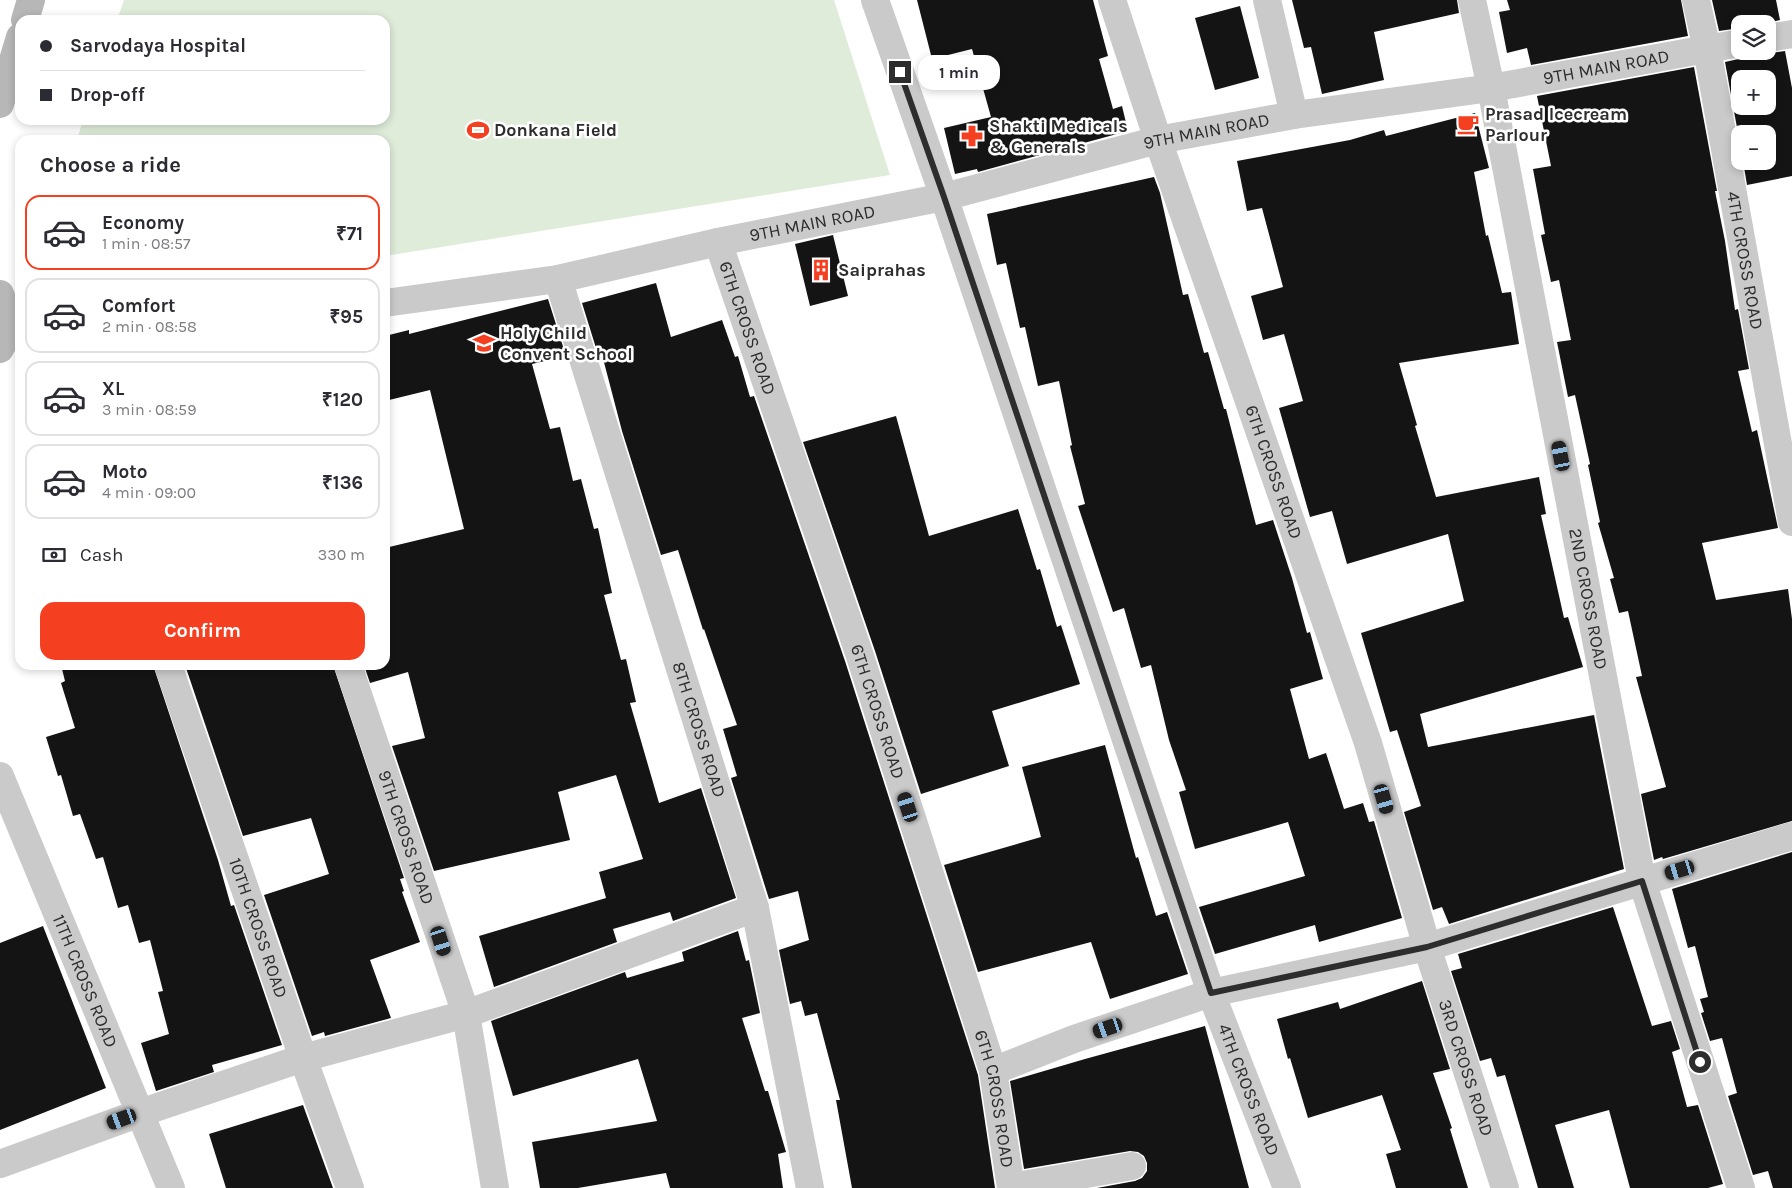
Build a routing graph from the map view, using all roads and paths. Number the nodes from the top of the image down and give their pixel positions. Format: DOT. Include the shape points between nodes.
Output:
graph roads {
  1 [pos="31,0"];
  2 [pos="875,0"];
  3 [pos="1112,0"];
  4 [pos="1267,0"];
  5 [pos="1472,0"];
  6 [pos="1696,0"];
  7 [pos="26,15"];
  8 [pos="1792,34"];
  9 [pos="1776,37"];
  10 [pos="1731,45"];
  11 [pos="1706,49"];
  12 [pos="15,54"];
  13 [pos="1491,88"];
  14 [pos="0,104"];
  15 [pos="1294,115"];
  16 [pos="1158,140"];
  17 [pos="944,197"];
  18 [pos="718,242"];
  19 [pos="558,279"];
  20 [pos="0,294"];
  21 [pos="390,302"];
  22 [pos="8,346"];
  23 [pos="1792,522"];
  24 [pos="170,670"];
  25 [pos="350,670"];
  26 [pos="0,776"];
  27 [pos="1792,836"];
  28 [pos="1642,881"];
  29 [pos="756,908"];
  30 [pos="1427,947"];
  31 [pos="1211,993"];
  32 [pos="466,1014"];
  33 [pos="303,1058"];
  34 [pos="993,1072"];
  35 [pos="140,1112"];
  36 [pos="0,1164"];
  37 [pos="1132,1166"];
  38 [pos="1011,1187"];
  39 [pos="171,1188"];
  40 [pos="350,1188"];
  41 [pos="495,1188"];
  42 [pos="810,1188"];
  43 [pos="1287,1188"];
  44 [pos="1505,1188"];
  45 [pos="1741,1188"];
  1 -- 7 [label="main road"];
  2 -- 17 [label="street, 4TH CROSS ROAD"];
  3 -- 16 [label="street, 6TH CROSS ROAD"];
  4 -- 15 [label="street"];
  5 -- 13 [label="street, 2ND CROSS ROAD"];
  6 -- 11 [label="street, 4TH CROSS ROAD"];
  8 -- 9 [label="street"];
  10 -- 11 [label="street, 9TH MAIN ROAD"];
  11 -- 13 [label="street, 9TH MAIN ROAD"];
  11 -- 23 [label="street, 4TH CROSS ROAD"];
  12 -- 14 [label="main road"];
  13 -- 15 [label="street, 9TH MAIN ROAD"];
  13 -- 28 [label="street, 2ND CROSS ROAD"];
  15 -- 16 [label="street, 9TH MAIN ROAD"];
  16 -- 17 [label="street, 9TH MAIN ROAD"];
  16 -- 30 [label="street, 6TH CROSS ROAD" via="1368,743"];
  17 -- 18 [label="street, 9TH MAIN ROAD"];
  17 -- 31 [label="street, 4TH CROSS ROAD"];
  18 -- 19 [label="street, 9TH MAIN ROAD"];
  18 -- 34 [label="street, 6TH CROSS ROAD" via="863,665"];
  19 -- 21 [label="street, 9TH MAIN ROAD"];
  19 -- 29 [label="street, 8TH CROSS ROAD"];
  20 -- 22 [label="main road" via="6,306"];
  24 -- 33 [label="street, 10TH CROSS ROAD"];
  25 -- 32 [label="street, 9TH CROSS ROAD"];
  26 -- 35 [label="street, 11TH CROSS ROAD"];
  27 -- 28 [label="street"];
  28 -- 30 [label="street"];
  28 -- 45 [label="street, 2ND CROSS ROAD"];
  29 -- 32 [label="street"];
  29 -- 42 [label="street, 8TH CROSS ROAD"];
  30 -- 31 [label="street"];
  30 -- 44 [label="street, 3RD CROSS ROAD"];
  31 -- 34 [label="street" via="1074,1039"];
  31 -- 43 [label="street, 4TH CROSS ROAD"];
  32 -- 33 [label="street"];
  32 -- 41 [label="street, 9TH CROSS ROAD"];
  33 -- 35 [label="street"];
  33 -- 40 [label="street, 10TH CROSS ROAD"];
  34 -- 38 [label="street, 6TH CROSS ROAD"];
  35 -- 36 [label="street"];
  35 -- 39 [label="street, 11TH CROSS ROAD"];
  37 -- 38 [label="street"];
}
